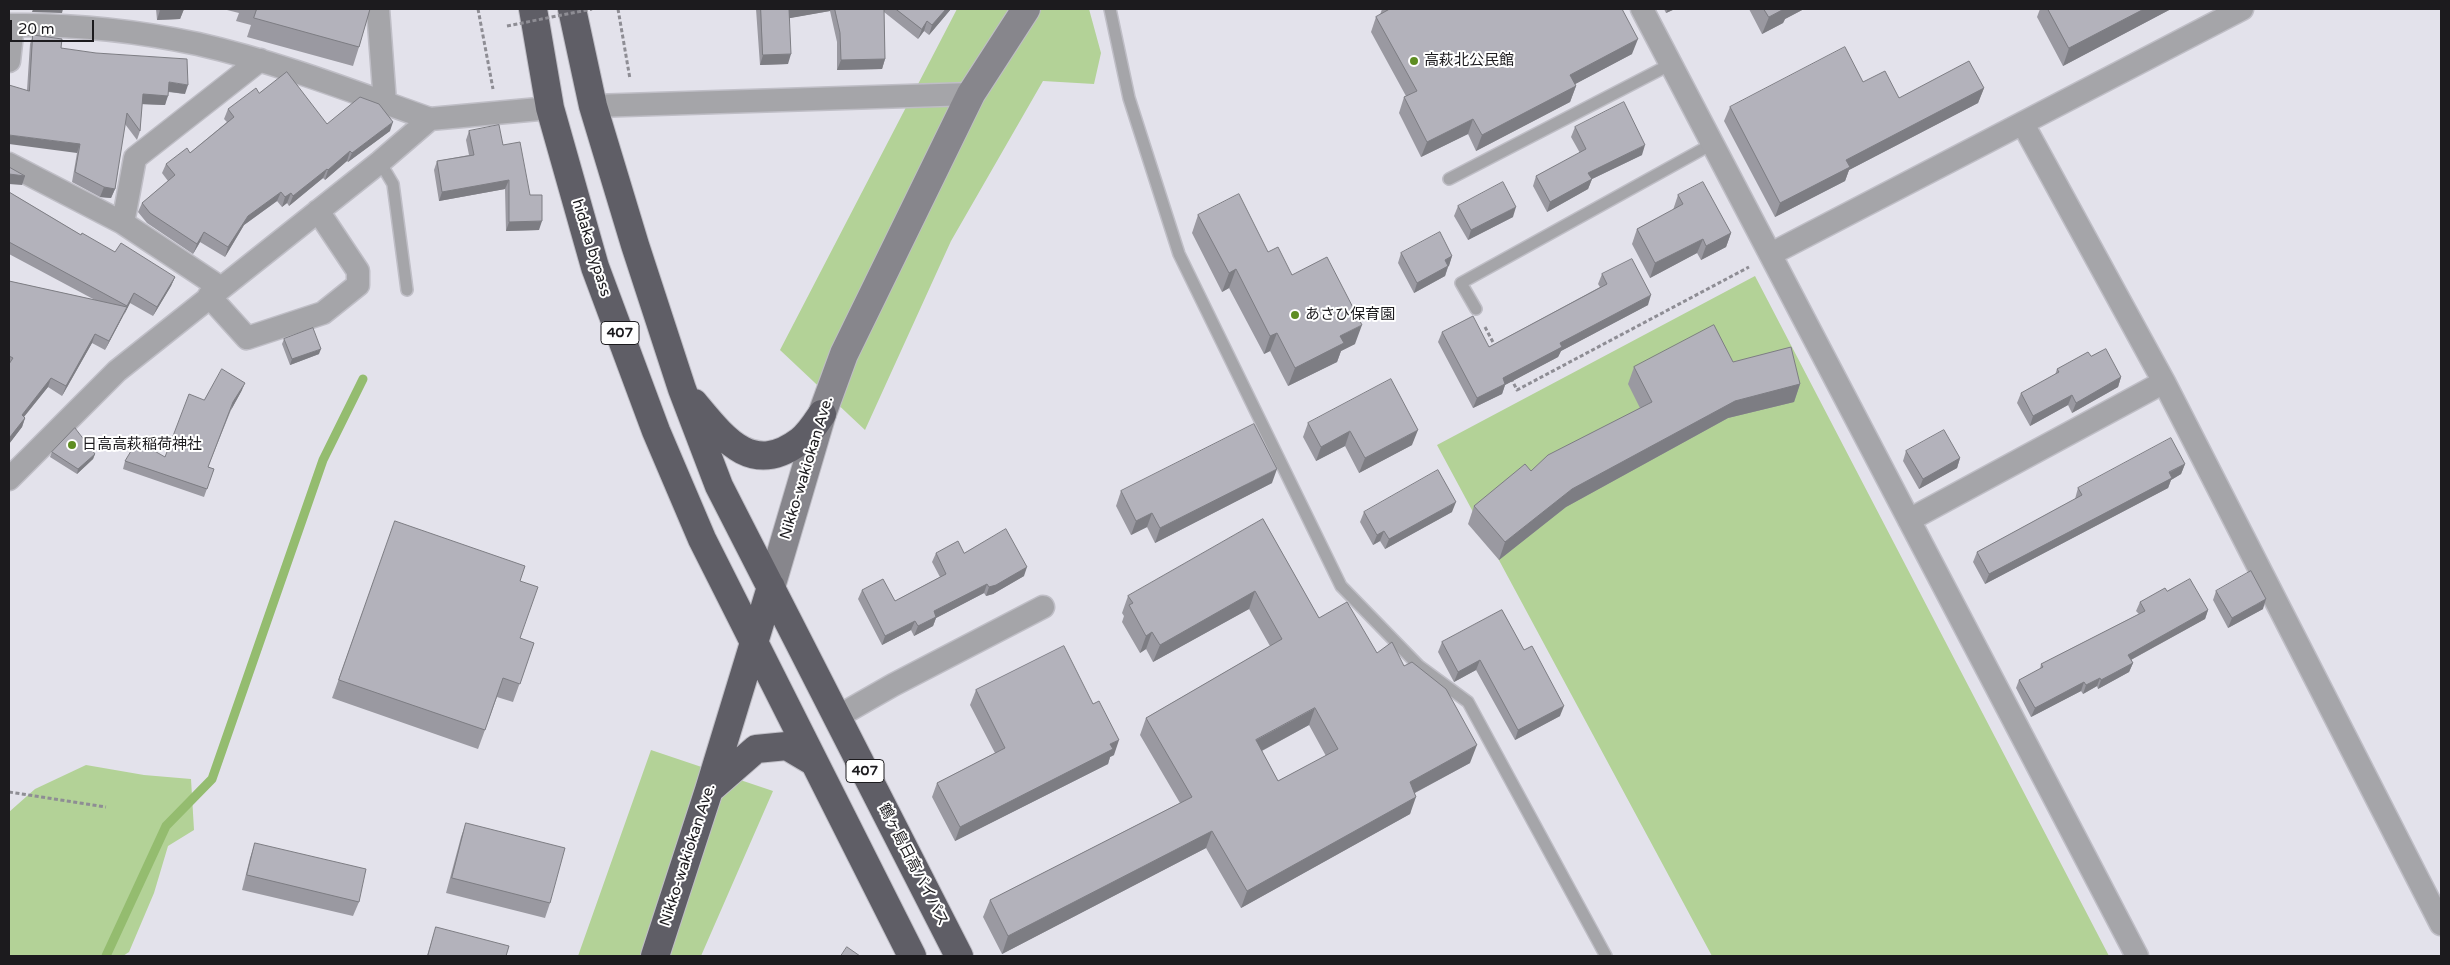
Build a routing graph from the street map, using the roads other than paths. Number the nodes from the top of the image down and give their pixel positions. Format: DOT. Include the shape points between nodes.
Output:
graph roads {
  1 [pos="378,9"];
  2 [pos="533,9"];
  3 [pos="572,9"];
  4 [pos="1026,9"];
  5 [pos="1110,9"];
  6 [pos="1642,9"];
  7 [pos="2242,9"];
  8 [pos="76,17"];
  9 [pos="11,25"];
  10 [pos="9,60"];
  11 [pos="260,60"];
  12 [pos="1670,64"];
  13 [pos="971,94"];
  14 [pos="385,103"];
  15 [pos="593,106"];
  16 [pos="550,108"];
  17 [pos="430,119"];
  18 [pos="2023,124"];
  19 [pos="1712,144"];
  20 [pos="380,162"];
  21 [pos="9,164"];
  22 [pos="1449,179"];
  23 [pos="318,211"];
  24 [pos="122,223"];
  25 [pos="1764,259"];
  26 [pos="407,290"];
  27 [pos="215,292"];
  28 [pos="1476,309"];
  29 [pos="2164,382"];
  30 [pos="682,389"];
  31 [pos="822,414"];
  32 [pos="9,479"];
  33 [pos="1908,520"];
  34 [pos="771,587"];
  35 [pos="1043,607"];
  36 [pos="754,642"];
  37 [pos="837,718"];
  38 [pos="814,762"];
  39 [pos="709,790"];
  40 [pos="2441,924"];
  41 [pos="655,956"];
  42 [pos="912,956"];
  43 [pos="959,956"];
  44 [pos="1606,956"];
  45 [pos="2136,956"];
  1 -- 14 [label="street"];
  2 -- 16 [label="highway, hidaka bypass / 407"];
  3 -- 15 [label="highway, 407"];
  4 -- 13 [label="street, Nikko-wakiokan Ave."];
  5 -- 44 [label="lane" via="1129,98 1179,254 1341,586 1419,666 1468,702"];
  6 -- 12 [label="street"];
  7 -- 18 [label="street"];
  8 -- 9 [label="street"];
  8 -- 11 [label="street"];
  9 -- 10 [label="street"];
  11 -- 14 [label="street"];
  11 -- 24 [label="street" via="135,158"];
  12 -- 19 [label="street"];
  12 -- 22 [label="lane"];
  13 -- 15 [label="street"];
  13 -- 31 [label="street, Nikko-wakiokan Ave." via="844,354"];
  14 -- 17 [label="street"];
  15 -- 30 [label="highway, 407"];
  16 -- 17 [label="street"];
  16 -- 36 [label="highway, hidaka bypass / 407" via="595,267 656,431 702,539"];
  17 -- 20 [label="street"];
  18 -- 25 [label="street"];
  18 -- 29 [label="street"];
  19 -- 25 [label="street"];
  19 -- 28 [label="lane" via="1461,283"];
  20 -- 23 [label="street"];
  20 -- 26 [label="lane" via="393,184"];
  21 -- 24 [label="street"];
  23 -- 27 [label="street"];
  23 -- 27 [label="street" via="358,272 358,285 323,313 247,338"];
  24 -- 27 [label="street"];
  25 -- 33 [label="street"];
  27 -- 32 [label="street" via="117,371"];
  29 -- 33 [label="street"];
  29 -- 40 [label="street"];
  30 -- 31 [label="highway" via="716,429 752,456 780,453 802,440"];
  30 -- 34 [label="highway, 407" via="719,486"];
  31 -- 34 [label="street, Nikko-wakiokan Ave."];
  33 -- 45 [label="street"];
  34 -- 36 [label="highway, Nikko-wakiokan Ave."];
  34 -- 37 [label="highway, 鶴ヶ島日高バイパス / 407"];
  35 -- 37 [label="street"];
  36 -- 38 [label="highway, 407"];
  36 -- 39 [label="highway, Nikko-wakiokan Ave."];
  37 -- 43 [label="highway, 鶴ヶ島日高バイパス / 407"];
  38 -- 39 [label="highway" via="786,746 756,749"];
  38 -- 42 [label="highway, 407"];
  39 -- 41 [label="highway, Nikko-wakiokan Ave."];
}
